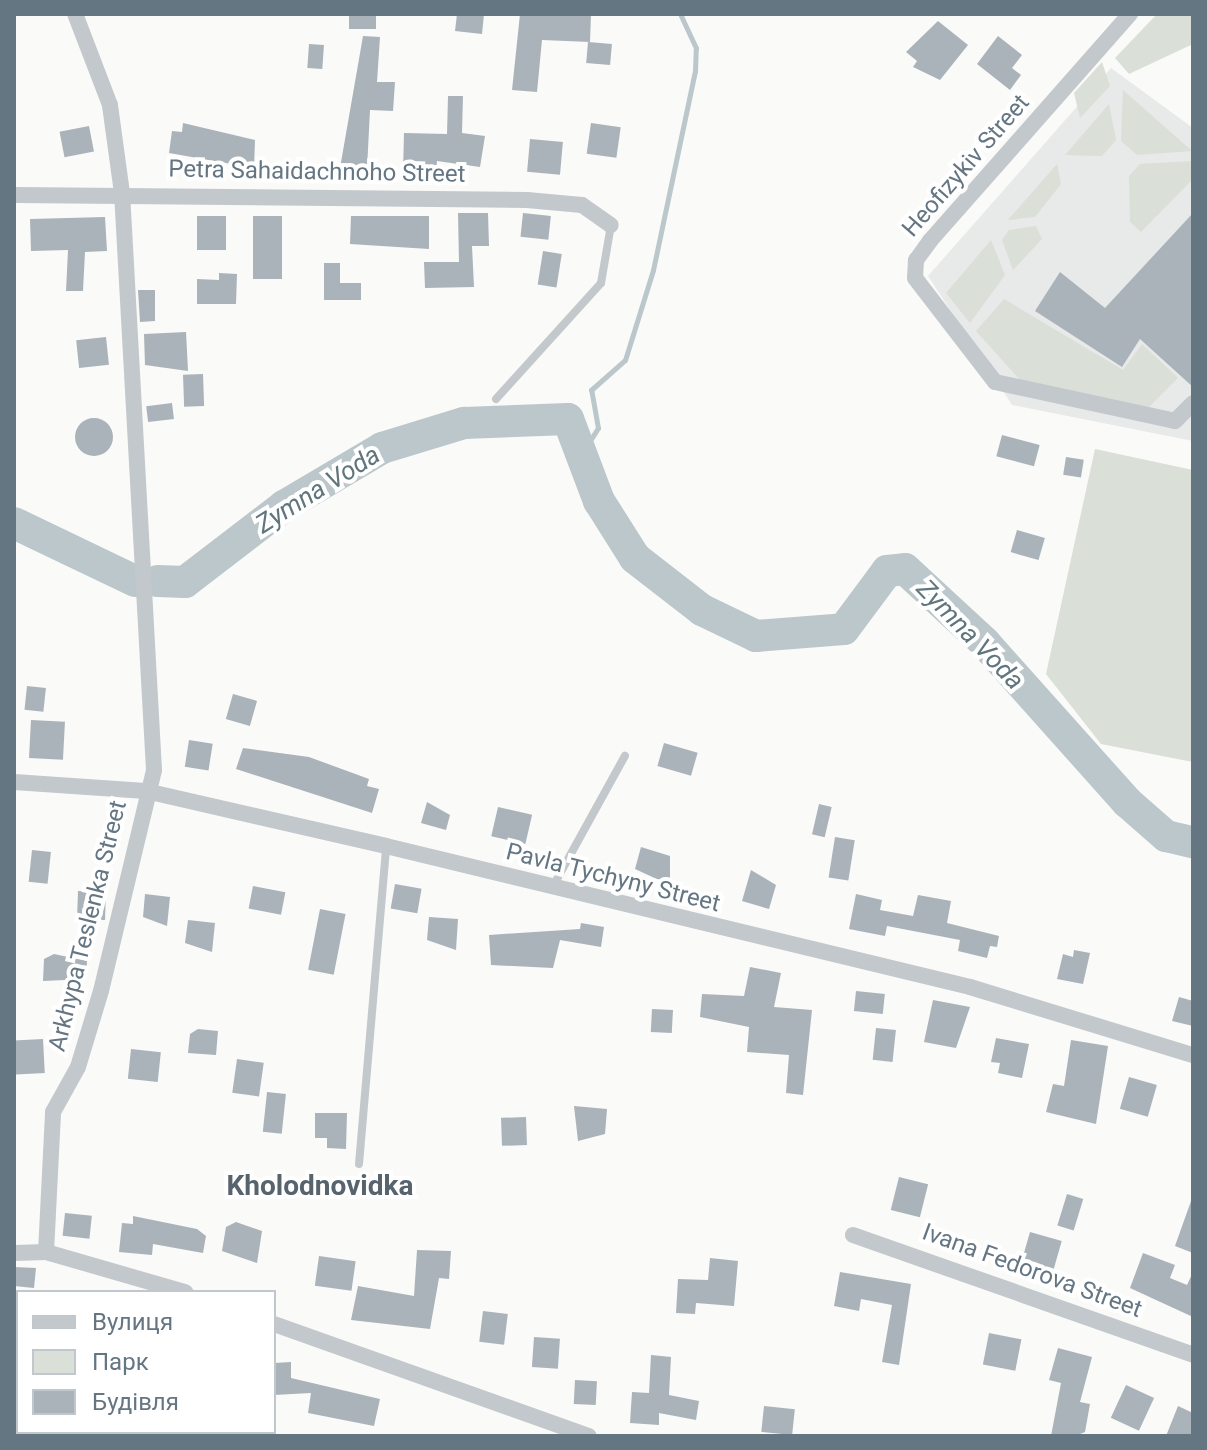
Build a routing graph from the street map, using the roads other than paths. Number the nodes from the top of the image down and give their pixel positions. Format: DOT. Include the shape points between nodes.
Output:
graph roads {
  1 [pos="75,14"];
  2 [pos="1130,14"];
  3 [pos="122,193"];
  4 [pos="14,195"];
  5 [pos="611,225"];
  6 [pos="496,399"];
  7 [pos="1193,403"];
  8 [pos="625,756"];
  9 [pos="14,782"];
  10 [pos="146,791"];
  11 [pos="386,846"];
  12 [pos="551,889"];
  13 [pos="1193,1055"];
  14 [pos="359,1164"];
  15 [pos="853,1235"];
  16 [pos="46,1252"];
  17 [pos="14,1253"];
  18 [pos="178,1290"];
  19 [pos="276,1325"];
  20 [pos="1193,1355"];
  21 [pos="550,1417"];
  22 [pos="555,1436"];
  23 [pos="589,1436"];
  1 -- 3 [label="street, Arkhypa Teslenka Street" via="110,105"];
  2 -- 7 [label="street, Heofizykiv Street" via="930,241 916,260 915,278 995,382 1175,421"];
  3 -- 4 [label="street, Petra Sahaidachnoho Street"];
  3 -- 5 [label="street, Petra Sahaidachnoho Street" via="527,200 582,205"];
  3 -- 10 [label="street, Arkhypa Teslenka Street" via="154,770"];
  5 -- 6 [label="lane" via="601,283"];
  8 -- 12 [label="lane"];
  9 -- 10 [label="street, Pavla Tychyny Street"];
  10 -- 11 [label="street, Pavla Tychyny Street"];
  10 -- 16 [label="street, Arkhypa Teslenka Street" via="101,991 78,1067 53,1112"];
  11 -- 12 [label="street, Pavla Tychyny Street"];
  11 -- 14 [label="lane"];
  12 -- 13 [label="street, Pavla Tychyny Street" via="970,987"];
  15 -- 20 [label="street, Ivana Fedorova Street"];
  16 -- 17 [label="street"];
  16 -- 18 [label="street"];
  19 -- 21 [label="street"];
  21 -- 22 [label="street"];
  21 -- 23 [label="street"];
}
